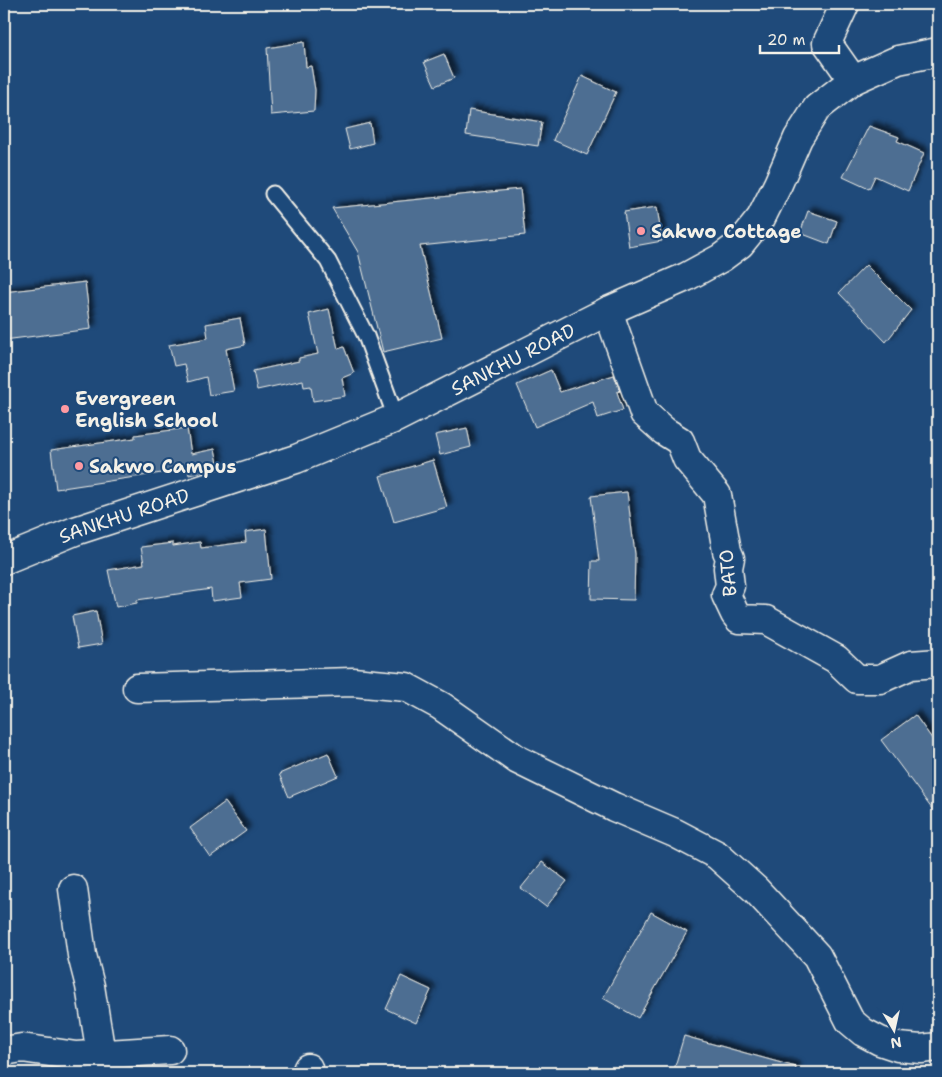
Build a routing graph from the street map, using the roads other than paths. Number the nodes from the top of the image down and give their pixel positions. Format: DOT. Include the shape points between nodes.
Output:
graph roads {
  1 [pos="845,4"];
  2 [pos="938,52"];
  3 [pos="853,80"];
  4 [pos="273,194"];
  5 [pos="608,311"];
  6 [pos="396,418"];
  7 [pos="4,560"];
  8 [pos="938,663"];
  9 [pos="137,688"];
  10 [pos="73,889"];
  11 [pos="938,1048"];
  12 [pos="170,1050"];
  13 [pos="4,1051"];
  14 [pos="103,1064"];
  1 -- 3 [label="street" via="828,43"];
  2 -- 3 [label="street, SANKHU ROAD" via="898,60"];
  3 -- 5 [label="street, SANKHU ROAD" via="817,108 798,138 761,218 740,244 686,277"];
  4 -- 6 [label="lane" via="328,261 366,336"];
  5 -- 6 [label="street, SANKHU ROAD"];
  5 -- 8 [label="street, BATO" via="644,414 680,441 688,459 717,495 730,558 730,586 726,595 739,619 766,620 836,659 857,679 880,679 911,665"];
  6 -- 7 [label="street, SANKHU ROAD" via="296,459 75,531"];
  9 -- 11 [label="street" via="353,682 406,686 441,706 518,760 717,855 756,890 817,956 850,1021 880,1041 898,1047"];
  10 -- 14 [label="street"];
  12 -- 14 [label="street"];
  13 -- 14 [label="street" via="22,1048 76,1056"];
}
